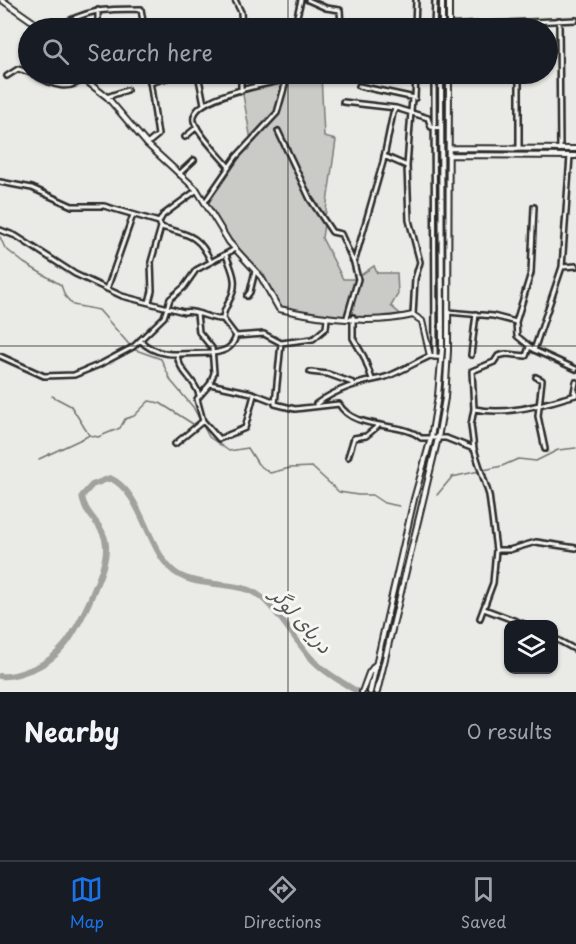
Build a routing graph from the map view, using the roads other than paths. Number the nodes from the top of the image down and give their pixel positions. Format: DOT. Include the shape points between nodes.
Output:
graph roads {
  1 [pos="2,0"];
  2 [pos="235,0"];
  3 [pos="301,0"];
  4 [pos="308,0"];
  5 [pos="416,0"];
  6 [pos="435,0"];
  7 [pos="442,0"];
  8 [pos="449,0"];
  9 [pos="98,10"];
  10 [pos="28,18"];
  11 [pos="71,18"];
  12 [pos="98,18"];
  13 [pos="142,18"];
  14 [pos="241,18"];
  15 [pos="296,18"];
  16 [pos="340,18"];
  17 [pos="415,18"];
  18 [pos="435,18"];
  19 [pos="442,18"];
  20 [pos="449,18"];
  21 [pos="559,20"];
  22 [pos="576,20"];
  23 [pos="18,69"];
  24 [pos="7,76"];
  25 [pos="48,84"];
  26 [pos="71,84"];
  27 [pos="90,84"];
  28 [pos="150,84"];
  29 [pos="200,84"];
  30 [pos="241,84"];
  31 [pos="268,84"];
  32 [pos="285,84"];
  33 [pos="416,84"];
  34 [pos="434,84"];
  35 [pos="441,84"];
  36 [pos="449,84"];
  37 [pos="519,84"];
  38 [pos="359,86"];
  39 [pos="128,90"];
  40 [pos="241,91"];
  41 [pos="107,97"];
  42 [pos="412,98"];
  43 [pos="343,102"];
  44 [pos="204,105"];
  45 [pos="396,108"];
  46 [pos="410,111"];
  47 [pos="197,127"];
  48 [pos="434,127"];
  49 [pos="441,128"];
  50 [pos="278,131"];
  51 [pos="185,137"];
  52 [pos="147,144"];
  53 [pos="449,148"];
  54 [pos="519,149"];
  55 [pos="560,149"];
  56 [pos="576,149"];
  57 [pos="449,155"];
  58 [pos="384,156"];
  59 [pos="573,156"];
  60 [pos="194,160"];
  61 [pos="229,166"];
  62 [pos="407,166"];
  63 [pos="179,174"];
  64 [pos="0,182"];
  65 [pos="197,190"];
  66 [pos="205,202"];
  67 [pos="534,207"];
  68 [pos="133,215"];
  69 [pos="159,222"];
  70 [pos="161,227"];
  71 [pos="0,230"];
  72 [pos="235,249"];
  73 [pos="226,255"];
  74 [pos="211,262"];
  75 [pos="354,263"];
  76 [pos="576,266"];
  77 [pos="562,267"];
  78 [pos="255,271"];
  79 [pos="107,289"];
  80 [pos="247,296"];
  81 [pos="149,302"];
  82 [pos="167,307"];
  83 [pos="448,312"];
  84 [pos="197,314"];
  85 [pos="476,314"];
  86 [pos="413,315"];
  87 [pos="347,317"];
  88 [pos="353,317"];
  89 [pos="223,319"];
  90 [pos="327,319"];
  91 [pos="516,322"];
  92 [pos="236,336"];
  93 [pos="140,340"];
  94 [pos="281,343"];
  95 [pos="529,347"];
  96 [pos="534,350"];
  97 [pos="212,353"];
  98 [pos="177,354"];
  99 [pos="471,355"];
  100 [pos="0,356"];
  101 [pos="433,357"];
  102 [pos="441,357"];
  103 [pos="576,369"];
  104 [pos="310,372"];
  105 [pos="536,377"];
  106 [pos="372,379"];
  107 [pos="576,382"];
  108 [pos="210,384"];
  109 [pos="355,384"];
  110 [pos="199,395"];
  111 [pos="254,395"];
  112 [pos="576,395"];
  113 [pos="273,401"];
  114 [pos="315,405"];
  115 [pos="538,406"];
  116 [pos="474,409"];
  117 [pos="201,422"];
  118 [pos="378,426"];
  119 [pos="431,438"];
  120 [pos="438,438"];
  121 [pos="175,444"];
  122 [pos="474,448"];
  123 [pos="545,449"];
  124 [pos="348,457"];
  125 [pos="576,548"];
  126 [pos="496,550"];
  127 [pos="484,609"];
  128 [pos="480,618"];
  129 [pos="513,620"];
  130 [pos="558,640"];
  131 [pos="576,650"];
  132 [pos="377,662"];
  133 [pos="362,692"];
  134 [pos="370,692"];
  135 [pos="377,692"];
  1 -- 10 [label="main road"];
  2 -- 14 [label="street"];
  3 -- 15 [label="street"];
  4 -- 16 [label="street" via="340,10"];
  5 -- 17 [label="street"];
  6 -- 18 [label="street"];
  7 -- 19 [label="main road"];
  8 -- 20 [label="main road"];
  9 -- 11 [label="street"];
  9 -- 12 [label="street"];
  9 -- 13 [label="street" via="141,9"];
  21 -- 22 [label="street"];
  21 -- 55 [label="street"];
  23 -- 24 [label="street"];
  25 -- 26 [label="street"];
  27 -- 41 [label="main road"];
  28 -- 52 [label="street" via="158,135"];
  29 -- 44 [label="street"];
  30 -- 40 [label="street"];
  31 -- 40 [label="street"];
  32 -- 61 [label="street" via="277,113"];
  33 -- 42 [label="street"];
  34 -- 48 [label="street"];
  35 -- 49 [label="main road"];
  36 -- 53 [label="main road"];
  37 -- 54 [label="street"];
  38 -- 42 [label="street"];
  39 -- 41 [label="street"];
  40 -- 44 [label="street"];
  41 -- 52 [label="main road"];
  42 -- 46 [label="street"];
  43 -- 45 [label="street"];
  44 -- 47 [label="street" via="195,113"];
  45 -- 46 [label="street"];
  45 -- 58 [label="street"];
  46 -- 48 [label="street" via="428,118"];
  46 -- 62 [label="street"];
  47 -- 51 [label="street"];
  47 -- 61 [label="street"];
  48 -- 49 [label="street"];
  48 -- 101 [label="street"];
  49 -- 102 [label="main road"];
  50 -- 75 [label="street" via="310,199 330,229 346,240"];
  52 -- 63 [label="main road"];
  53 -- 54 [label="main road"];
  53 -- 57 [label="main road"];
  54 -- 55 [label="main road"];
  55 -- 56 [label="main road"];
  57 -- 59 [label="main road"];
  57 -- 83 [label="main road"];
  58 -- 62 [label="street"];
  58 -- 75 [label="street"];
  59 -- 77 [label="street"];
  60 -- 63 [label="street"];
  61 -- 66 [label="street"];
  62 -- 86 [label="street" via="409,220 420,262"];
  63 -- 65 [label="main road"];
  64 -- 68 [label="street" via="32,188 72,206 104,207"];
  65 -- 66 [label="main road"];
  65 -- 69 [label="street"];
  66 -- 72 [label="main road"];
  67 -- 91 [label="street" via="531,273"];
  68 -- 69 [label="street"];
  68 -- 79 [label="street"];
  69 -- 70 [label="street"];
  70 -- 74 [label="street" via="196,238"];
  70 -- 81 [label="street" via="151,262"];
  71 -- 79 [label="street"];
  72 -- 73 [label="street"];
  72 -- 78 [label="main road"];
  73 -- 74 [label="street"];
  73 -- 89 [label="street" via="235,288 223,309"];
  74 -- 82 [label="street" via="196,270"];
  75 -- 87 [label="street" via="358,279"];
  76 -- 77 [label="street"];
  77 -- 96 [label="street"];
  78 -- 80 [label="street"];
  78 -- 90 [label="main road" via="279,309"];
  79 -- 81 [label="street"];
  81 -- 82 [label="street"];
  82 -- 84 [label="street"];
  82 -- 93 [label="street" via="164,317"];
  83 -- 85 [label="street"];
  83 -- 120 [label="main road" via="445,398"];
  84 -- 89 [label="street"];
  84 -- 97 [label="street" via="199,332"];
  85 -- 91 [label="street"];
  85 -- 99 [label="street"];
  86 -- 88 [label="main road" via="378,320"];
  86 -- 101 [label="main road" via="422,321"];
  87 -- 88 [label="main road"];
  87 -- 90 [label="main road"];
  88 -- 106 [label="street" via="353,338"];
  89 -- 92 [label="street"];
  90 -- 94 [label="street" via="326,328 318,337"];
  91 -- 95 [label="street" via="517,336"];
  92 -- 94 [label="street" via="264,333"];
  92 -- 97 [label="street" via="231,347"];
  93 -- 98 [label="street" via="154,352"];
  93 -- 100 [label="street" via="86,371 62,376 44,376"];
  94 -- 113 [label="street" via="278,387"];
  95 -- 96 [label="street"];
  95 -- 116 [label="street" via="526,356 498,356 494,362 472,371"];
  96 -- 103 [label="street"];
  97 -- 98 [label="street"];
  97 -- 108 [label="street" via="214,373"];
  98 -- 110 [label="street"];
  101 -- 102 [label="main road"];
  101 -- 106 [label="street" via="385,378"];
  102 -- 119 [label="main road"];
  104 -- 109 [label="street"];
  105 -- 115 [label="street" via="542,380"];
  106 -- 109 [label="street"];
  107 -- 112 [label="street"];
  108 -- 110 [label="street"];
  108 -- 111 [label="street"];
  109 -- 114 [label="street" via="335,390"];
  110 -- 117 [label="street"];
  111 -- 113 [label="street"];
  111 -- 117 [label="street" via="245,428 233,435 219,439"];
  112 -- 115 [label="street"];
  113 -- 114 [label="street" via="295,409"];
  114 -- 118 [label="street" via="339,404 348,415"];
  115 -- 116 [label="street" via="489,412"];
  115 -- 123 [label="street"];
  116 -- 122 [label="street"];
  117 -- 121 [label="street"];
  118 -- 119 [label="street"];
  118 -- 124 [label="street" via="366,436 354,438"];
  119 -- 120 [label="street"];
  119 -- 132 [label="main road"];
  120 -- 122 [label="street"];
  120 -- 135 [label="main road"];
  122 -- 126 [label="street" via="484,476"];
  125 -- 126 [label="street" via="536,542"];
  126 -- 127 [label="street" via="493,583"];
  127 -- 128 [label="street"];
  127 -- 129 [label="street"];
  130 -- 131 [label="street"];
  132 -- 133 [label="main road"];
  132 -- 134 [label="main road"];
}
